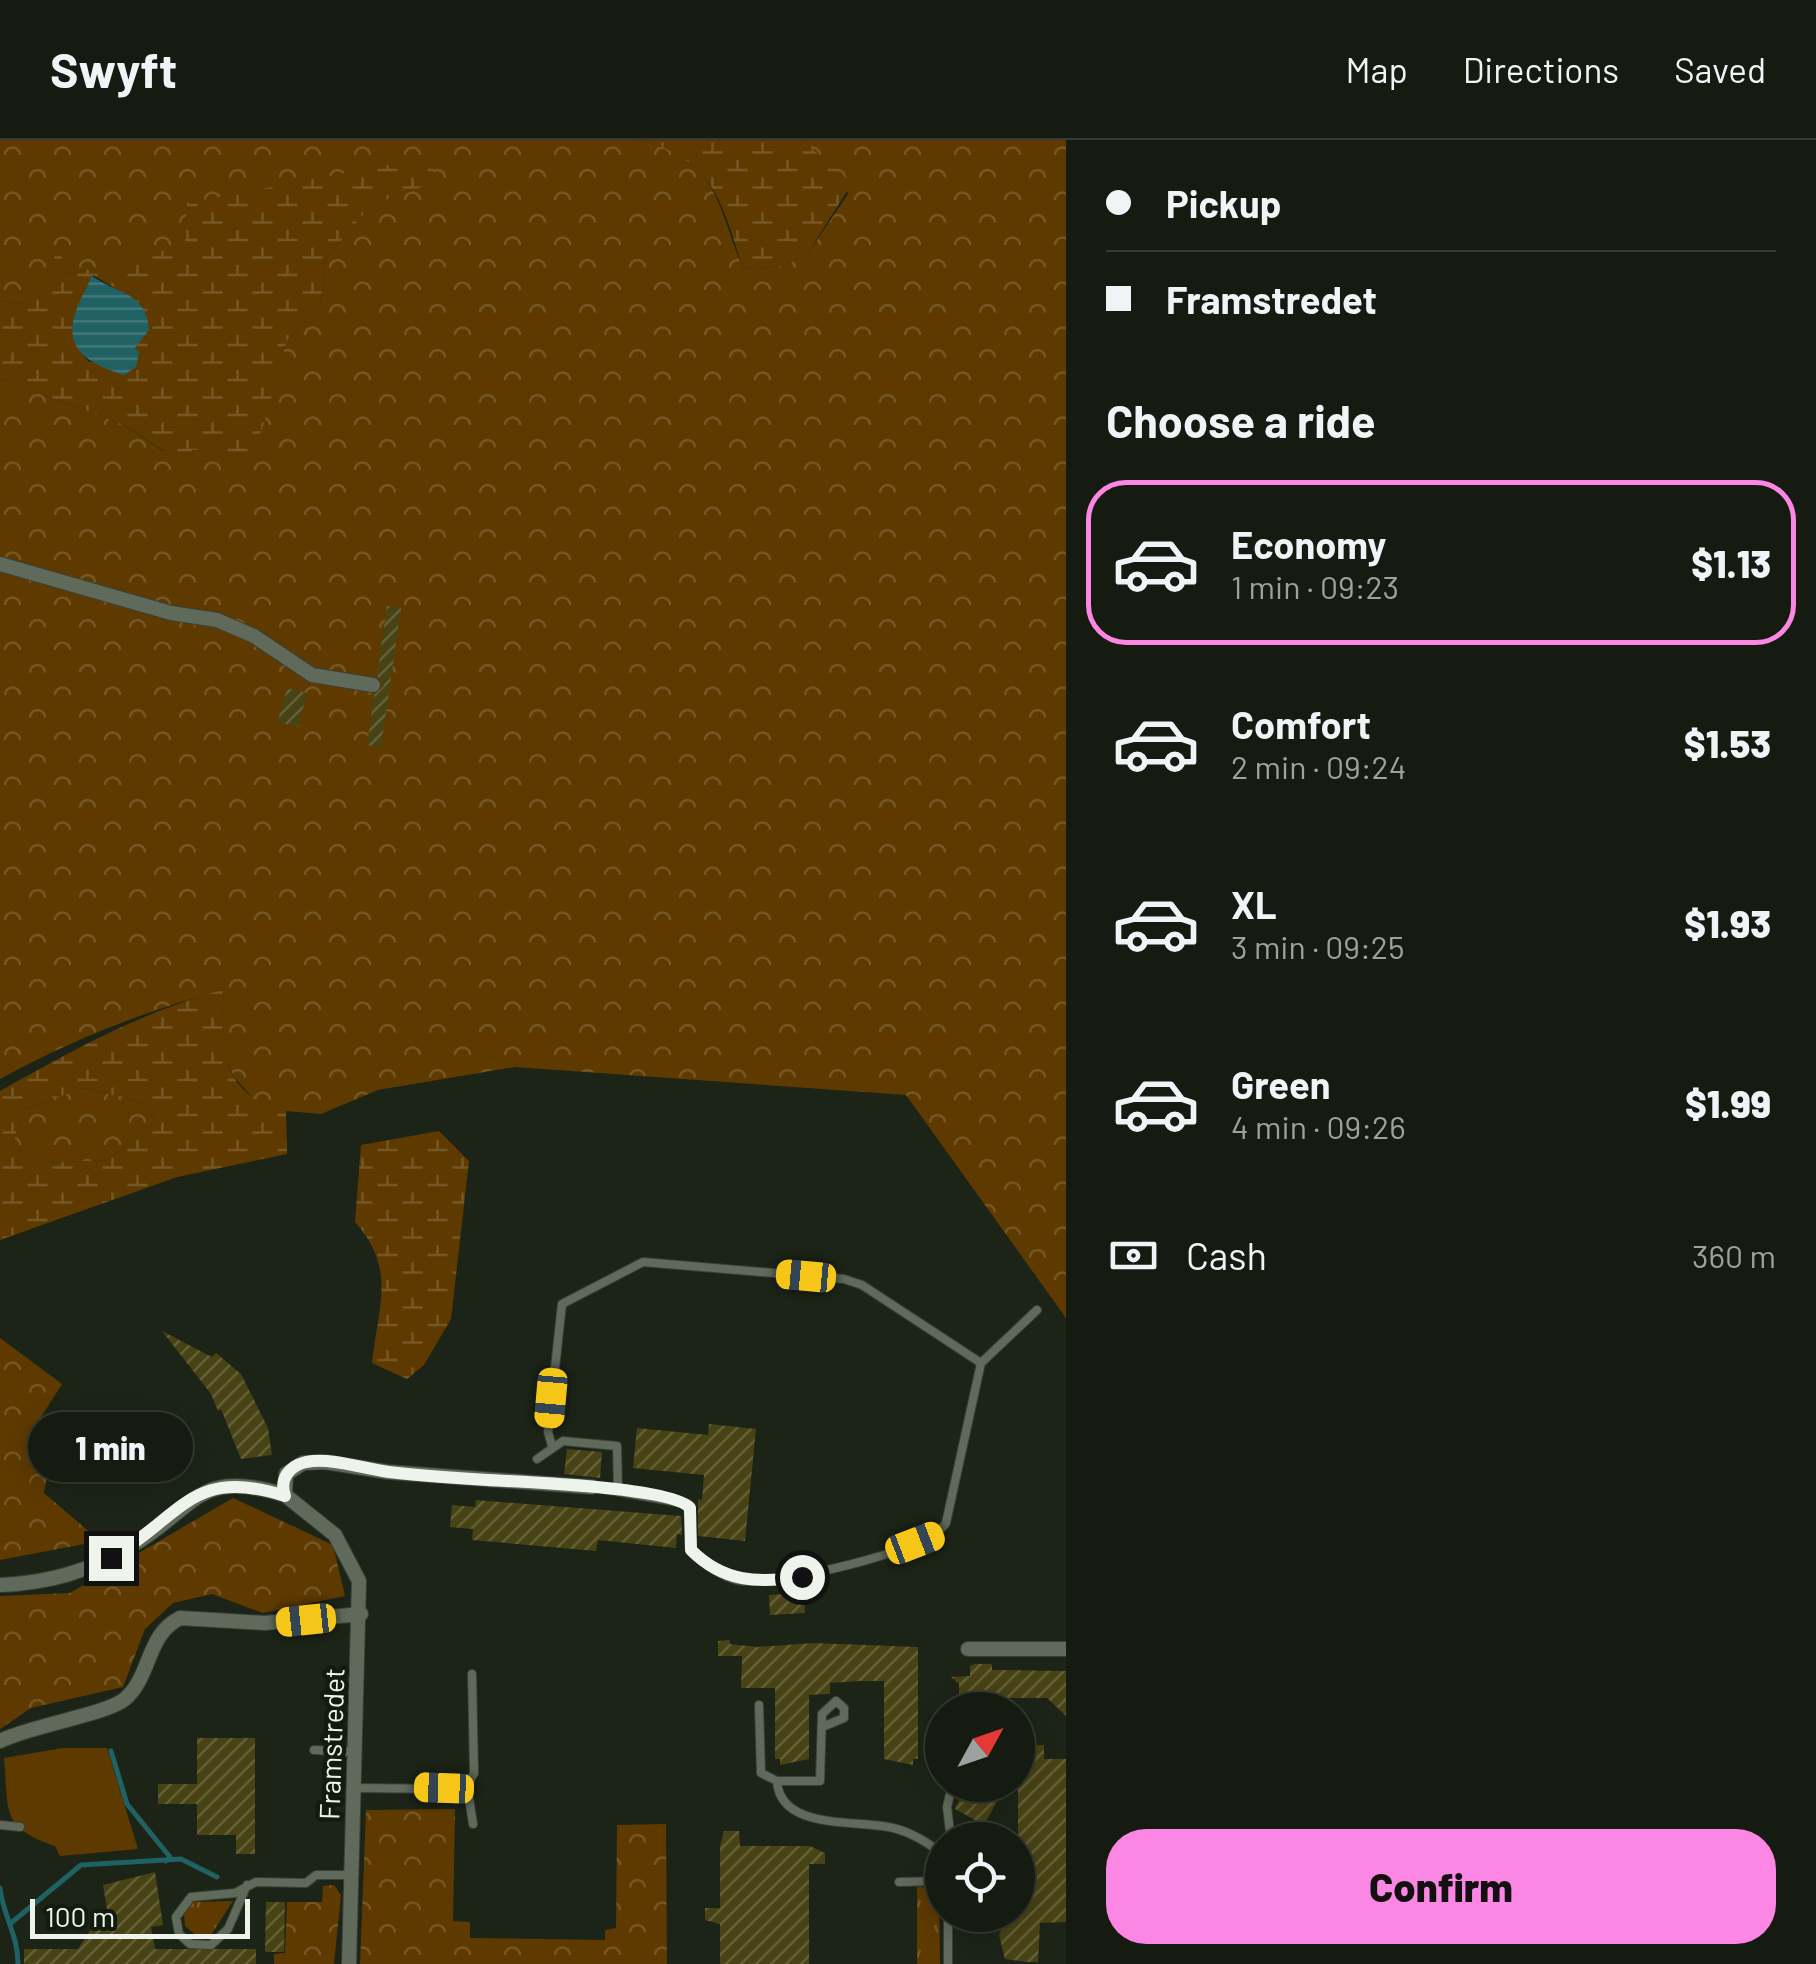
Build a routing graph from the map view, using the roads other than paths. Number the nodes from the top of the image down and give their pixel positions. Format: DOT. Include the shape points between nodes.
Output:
graph roads {
  1 [pos="0,564"];
  2 [pos="373,685"];
  3 [pos="1038,1310"];
  4 [pos="981,1364"];
  5 [pos="552,1446"];
  6 [pos="537,1460"];
  7 [pos="592,1487"];
  8 [pos="618,1489"];
  9 [pos="285,1496"];
  10 [pos="0,1585"];
  11 [pos="361,1614"];
  12 [pos="968,1649"];
  13 [pos="1066,1649"];
  14 [pos="472,1674"];
  15 [pos="759,1705"];
  16 [pos="822,1727"];
  17 [pos="0,1741"];
  18 [pos="314,1750"];
  19 [pos="354,1752"];
  20 [pos="777,1781"];
  21 [pos="354,1788"];
  22 [pos="464,1793"];
  23 [pos="473,1824"];
  24 [pos="0,1826"];
  25 [pos="20,1826"];
  26 [pos="925,1845"];
  27 [pos="352,1876"];
  28 [pos="900,1882"];
  29 [pos="925,1882"];
  30 [pos="247,1885"];
  31 [pos="948,1932"];
  32 [pos="348,1964"];
  33 [pos="948,1964"];
  1 -- 2 [label="street" via="217,620 254,636 312,676"];
  3 -- 4 [label="lane"];
  4 -- 5 [label="lane" via="847,1280 642,1262 562,1304"];
  4 -- 8 [label="lane" via="946,1523 937,1535 915,1543 802,1577 739,1580 718,1573 691,1550 688,1504"];
  5 -- 6 [label="lane"];
  5 -- 8 [label="lane" via="616,1446"];
  7 -- 8 [label="lane"];
  7 -- 9 [label="street" via="312,1462 289,1470"];
  9 -- 10 [label="street, Framstredet" via="245,1483 210,1490 98,1565 51,1581"];
  9 -- 11 [label="street, Framstredet" via="343,1545 359,1581"];
  11 -- 17 [label="street" via="265,1623 180,1618 160,1633 136,1686 114,1706"];
  11 -- 19 [label="street, Framstredet"];
  12 -- 13 [label="street"];
  14 -- 22 [label="lane" via="474,1773"];
  15 -- 20 [label="lane" via="760,1774"];
  16 -- 20 [label="lane" via="820,1781"];
  18 -- 19 [label="lane"];
  19 -- 21 [label="street, Framstredet"];
  20 -- 26 [label="lane" via="787,1808 896,1829"];
  21 -- 22 [label="lane"];
  21 -- 27 [label="street, Framstredet"];
  22 -- 23 [label="lane"];
  24 -- 25 [label="lane"];
  27 -- 30 [label="lane"];
  27 -- 32 [label="street, Framstredet"];
  28 -- 29 [label="lane"];
  30 -- 30 [label="lane" via="228,1929 212,1945 190,1944 179,1934 176,1917 190,1897 235,1893"];
  31 -- 33 [label="lane"];
}
